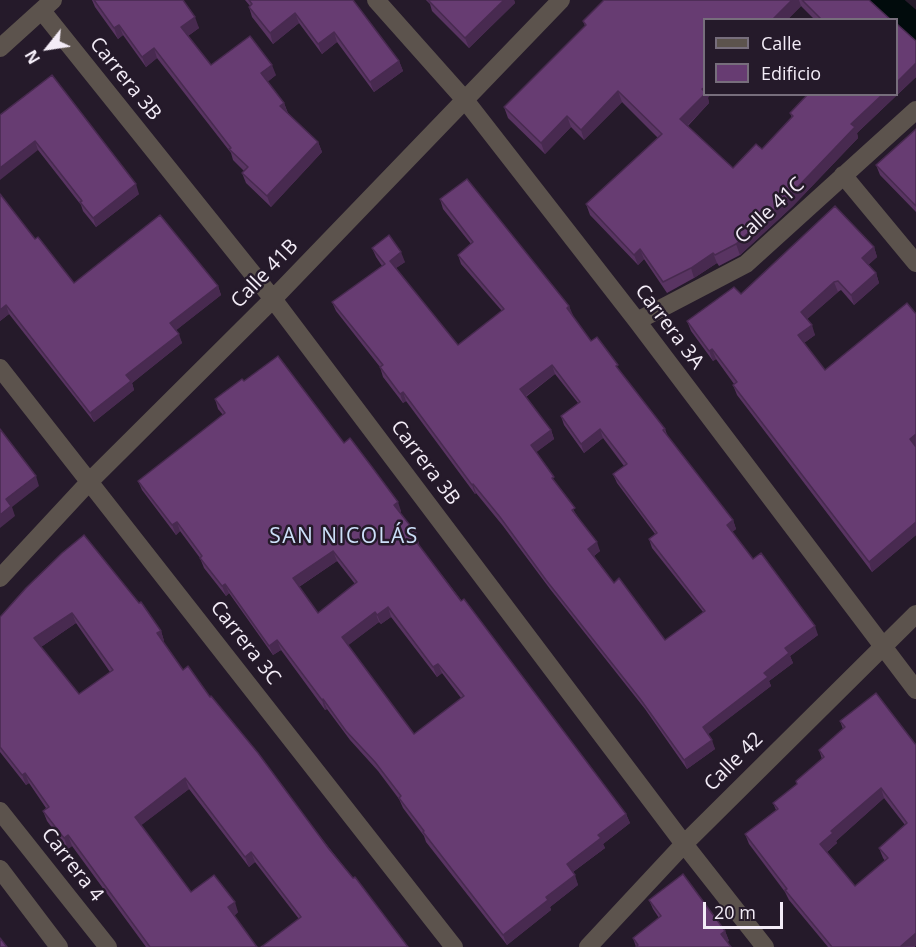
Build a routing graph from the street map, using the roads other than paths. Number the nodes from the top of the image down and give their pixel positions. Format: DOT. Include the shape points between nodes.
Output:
graph roads {
  1 [pos="376,0"];
  2 [pos="561,0"];
  3 [pos="47,5"];
  4 [pos="0,48"];
  5 [pos="465,100"];
  6 [pos="916,110"];
  7 [pos="843,175"];
  8 [pos="916,263"];
  9 [pos="273,299"];
  10 [pos="637,321"];
  11 [pos="0,368"];
  12 [pos="90,481"];
  13 [pos="0,578"];
  14 [pos="916,614"];
  15 [pos="884,646"];
  16 [pos="916,690"];
  17 [pos="0,811"];
  18 [pos="684,844"];
  19 [pos="0,869"];
  20 [pos="59,947"];
  21 [pos="108,947"];
  22 [pos="454,947"];
  23 [pos="588,947"];
  24 [pos="765,947"];
  1 -- 5 [label="street, Carrera 3A"];
  2 -- 5 [label="street, Calle 41B"];
  3 -- 4 [label="street"];
  3 -- 9 [label="street, Carrera 3B"];
  5 -- 9 [label="street, Calle 41B"];
  5 -- 10 [label="street, Carrera 3A"];
  6 -- 7 [label="street, Calle 41C"];
  7 -- 8 [label="street"];
  7 -- 10 [label="street, Calle 41C" via="746,264"];
  9 -- 12 [label="street, Calle 41B"];
  9 -- 18 [label="street, Carrera 3B"];
  10 -- 15 [label="street, Carrera 3A"];
  11 -- 12 [label="street, Carrera 3C"];
  12 -- 13 [label="street, Calle 41B"];
  12 -- 22 [label="street, Carrera 3C"];
  14 -- 15 [label="street, Calle 42"];
  15 -- 16 [label="street, Carrera 3A"];
  15 -- 18 [label="street, Calle 42"];
  17 -- 21 [label="street, Carrera 4"];
  18 -- 23 [label="street, Calle 42"];
  18 -- 24 [label="street, Carrera 3B"];
  19 -- 20 [label="street"];
}
